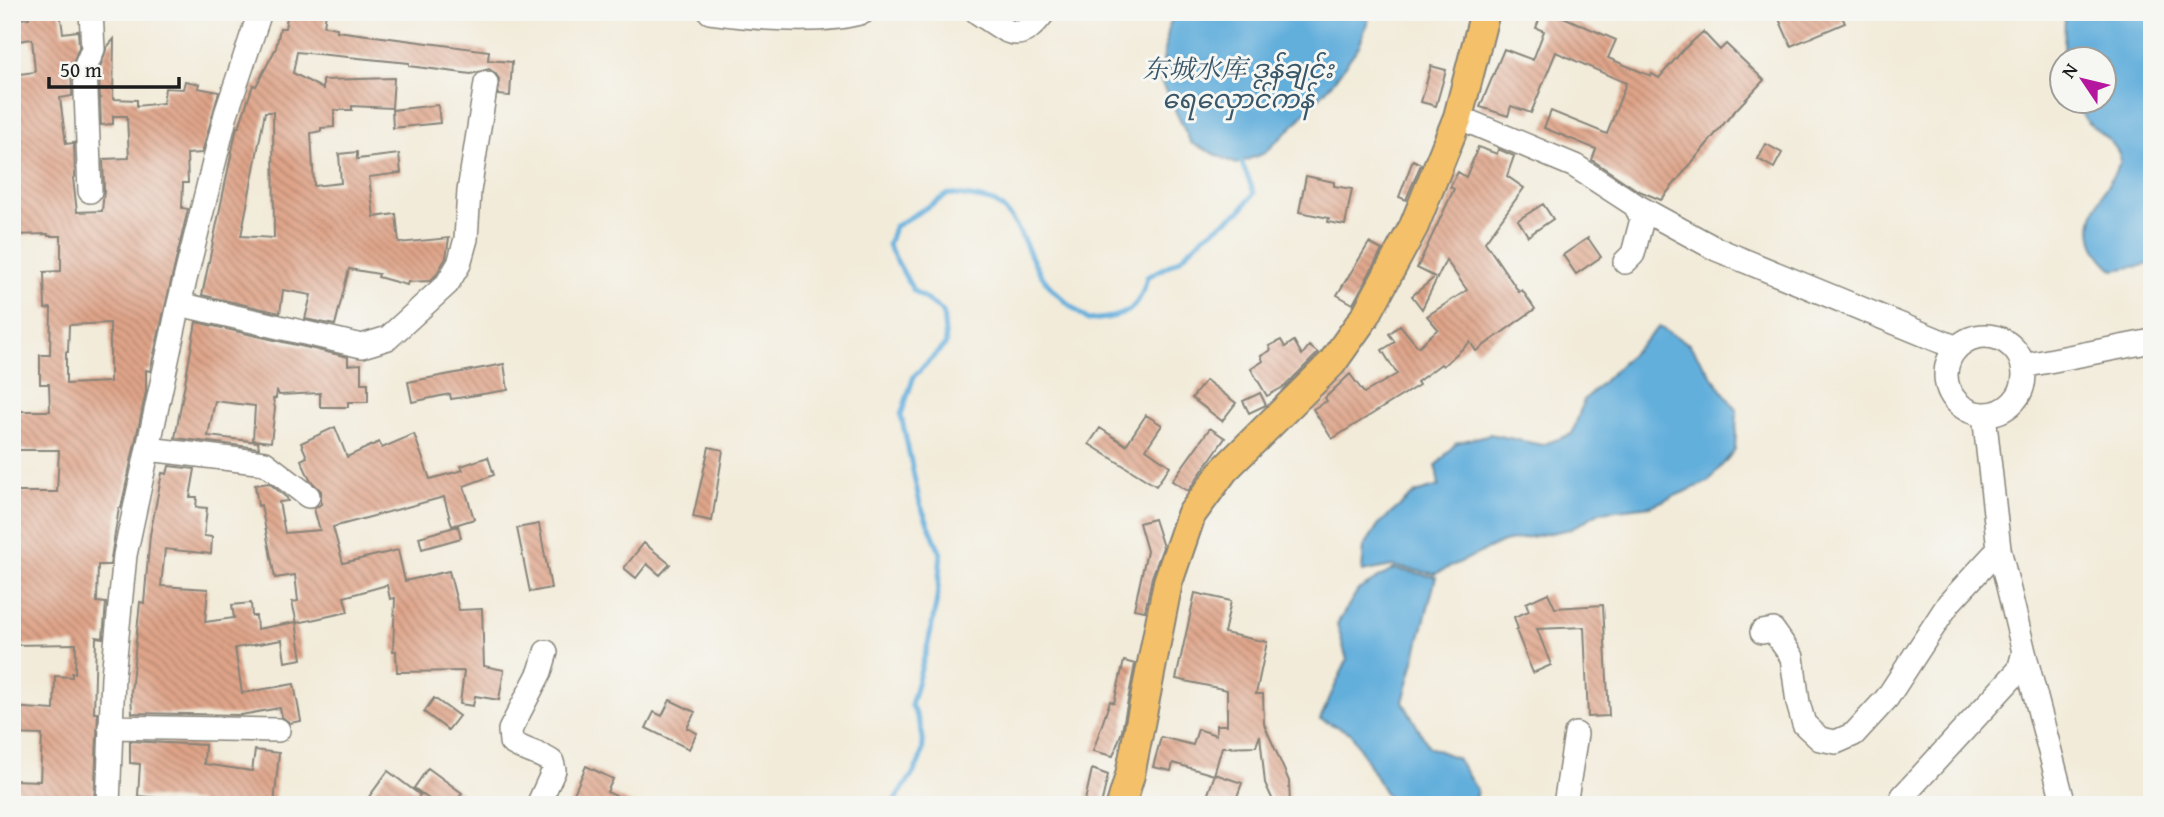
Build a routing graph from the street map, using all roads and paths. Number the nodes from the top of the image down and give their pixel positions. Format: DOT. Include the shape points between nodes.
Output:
graph roads {
  1 [pos="91,12"];
  2 [pos="260,12"];
  3 [pos="710,12"];
  4 [pos="863,12"];
  5 [pos="977,12"];
  6 [pos="1044,12"];
  7 [pos="1485,12"];
  8 [pos="820,15"];
  9 [pos="486,83"];
  10 [pos="1458,117"];
  11 [pos="90,191"];
  12 [pos="1636,205"];
  13 [pos="1625,262"];
  14 [pos="179,304"];
  15 [pos="2152,341"];
  16 [pos="1957,348"];
  17 [pos="2023,366"];
  18 [pos="1984,414"];
  19 [pos="148,449"];
  20 [pos="308,496"];
  21 [pos="1999,549"];
  22 [pos="1762,632"];
  23 [pos="546,652"];
  24 [pos="2024,652"];
  25 [pos="110,727"];
  26 [pos="278,730"];
  27 [pos="1576,734"];
  28 [pos="108,805"];
  29 [pos="538,805"];
  30 [pos="1121,805"];
  31 [pos="1565,805"];
  32 [pos="1898,805"];
  33 [pos="2064,805"];
  1 -- 11 [label="street" via="93,49 85,68"];
  2 -- 14 [label="street" via="226,114"];
  3 -- 8 [label="street" via="757,18"];
  4 -- 8 [label="street"];
  5 -- 6 [label="street" via="1018,34 1031,30"];
  7 -- 10 [label="main road"];
  9 -- 14 [label="street" via="459,264 447,284 388,338 362,346"];
  10 -- 12 [label="street" via="1575,166"];
  10 -- 30 [label="main road" via="1414,226 1366,316 1332,363 1224,470 1191,515 1168,582"];
  12 -- 13 [label="street" via="1642,219 1633,254"];
  12 -- 16 [label="street" via="1716,249"];
  14 -- 19 [label="street"];
  15 -- 17 [label="street"];
  16 -- 17 [label="street" via="1979,336 1992,337 2015,349"];
  16 -- 18 [label="street" via="1946,371 1947,384 1960,405"];
  17 -- 18 [label="street" via="2017,398 2008,407"];
  18 -- 21 [label="street"];
  19 -- 20 [label="street" via="265,463"];
  19 -- 25 [label="street" via="125,555"];
  21 -- 22 [label="street" via="1950,603 1887,698 1854,734 1836,743 1820,739 1804,724 1791,657 1773,630"];
  21 -- 24 [label="street"];
  23 -- 29 [label="street" via="510,730 511,742 520,749 552,762 554,770"];
  24 -- 32 [label="street" via="2019,670"];
  24 -- 33 [label="street"];
  25 -- 26 [label="street"];
  25 -- 28 [label="street"];
  27 -- 31 [label="street"];
}
